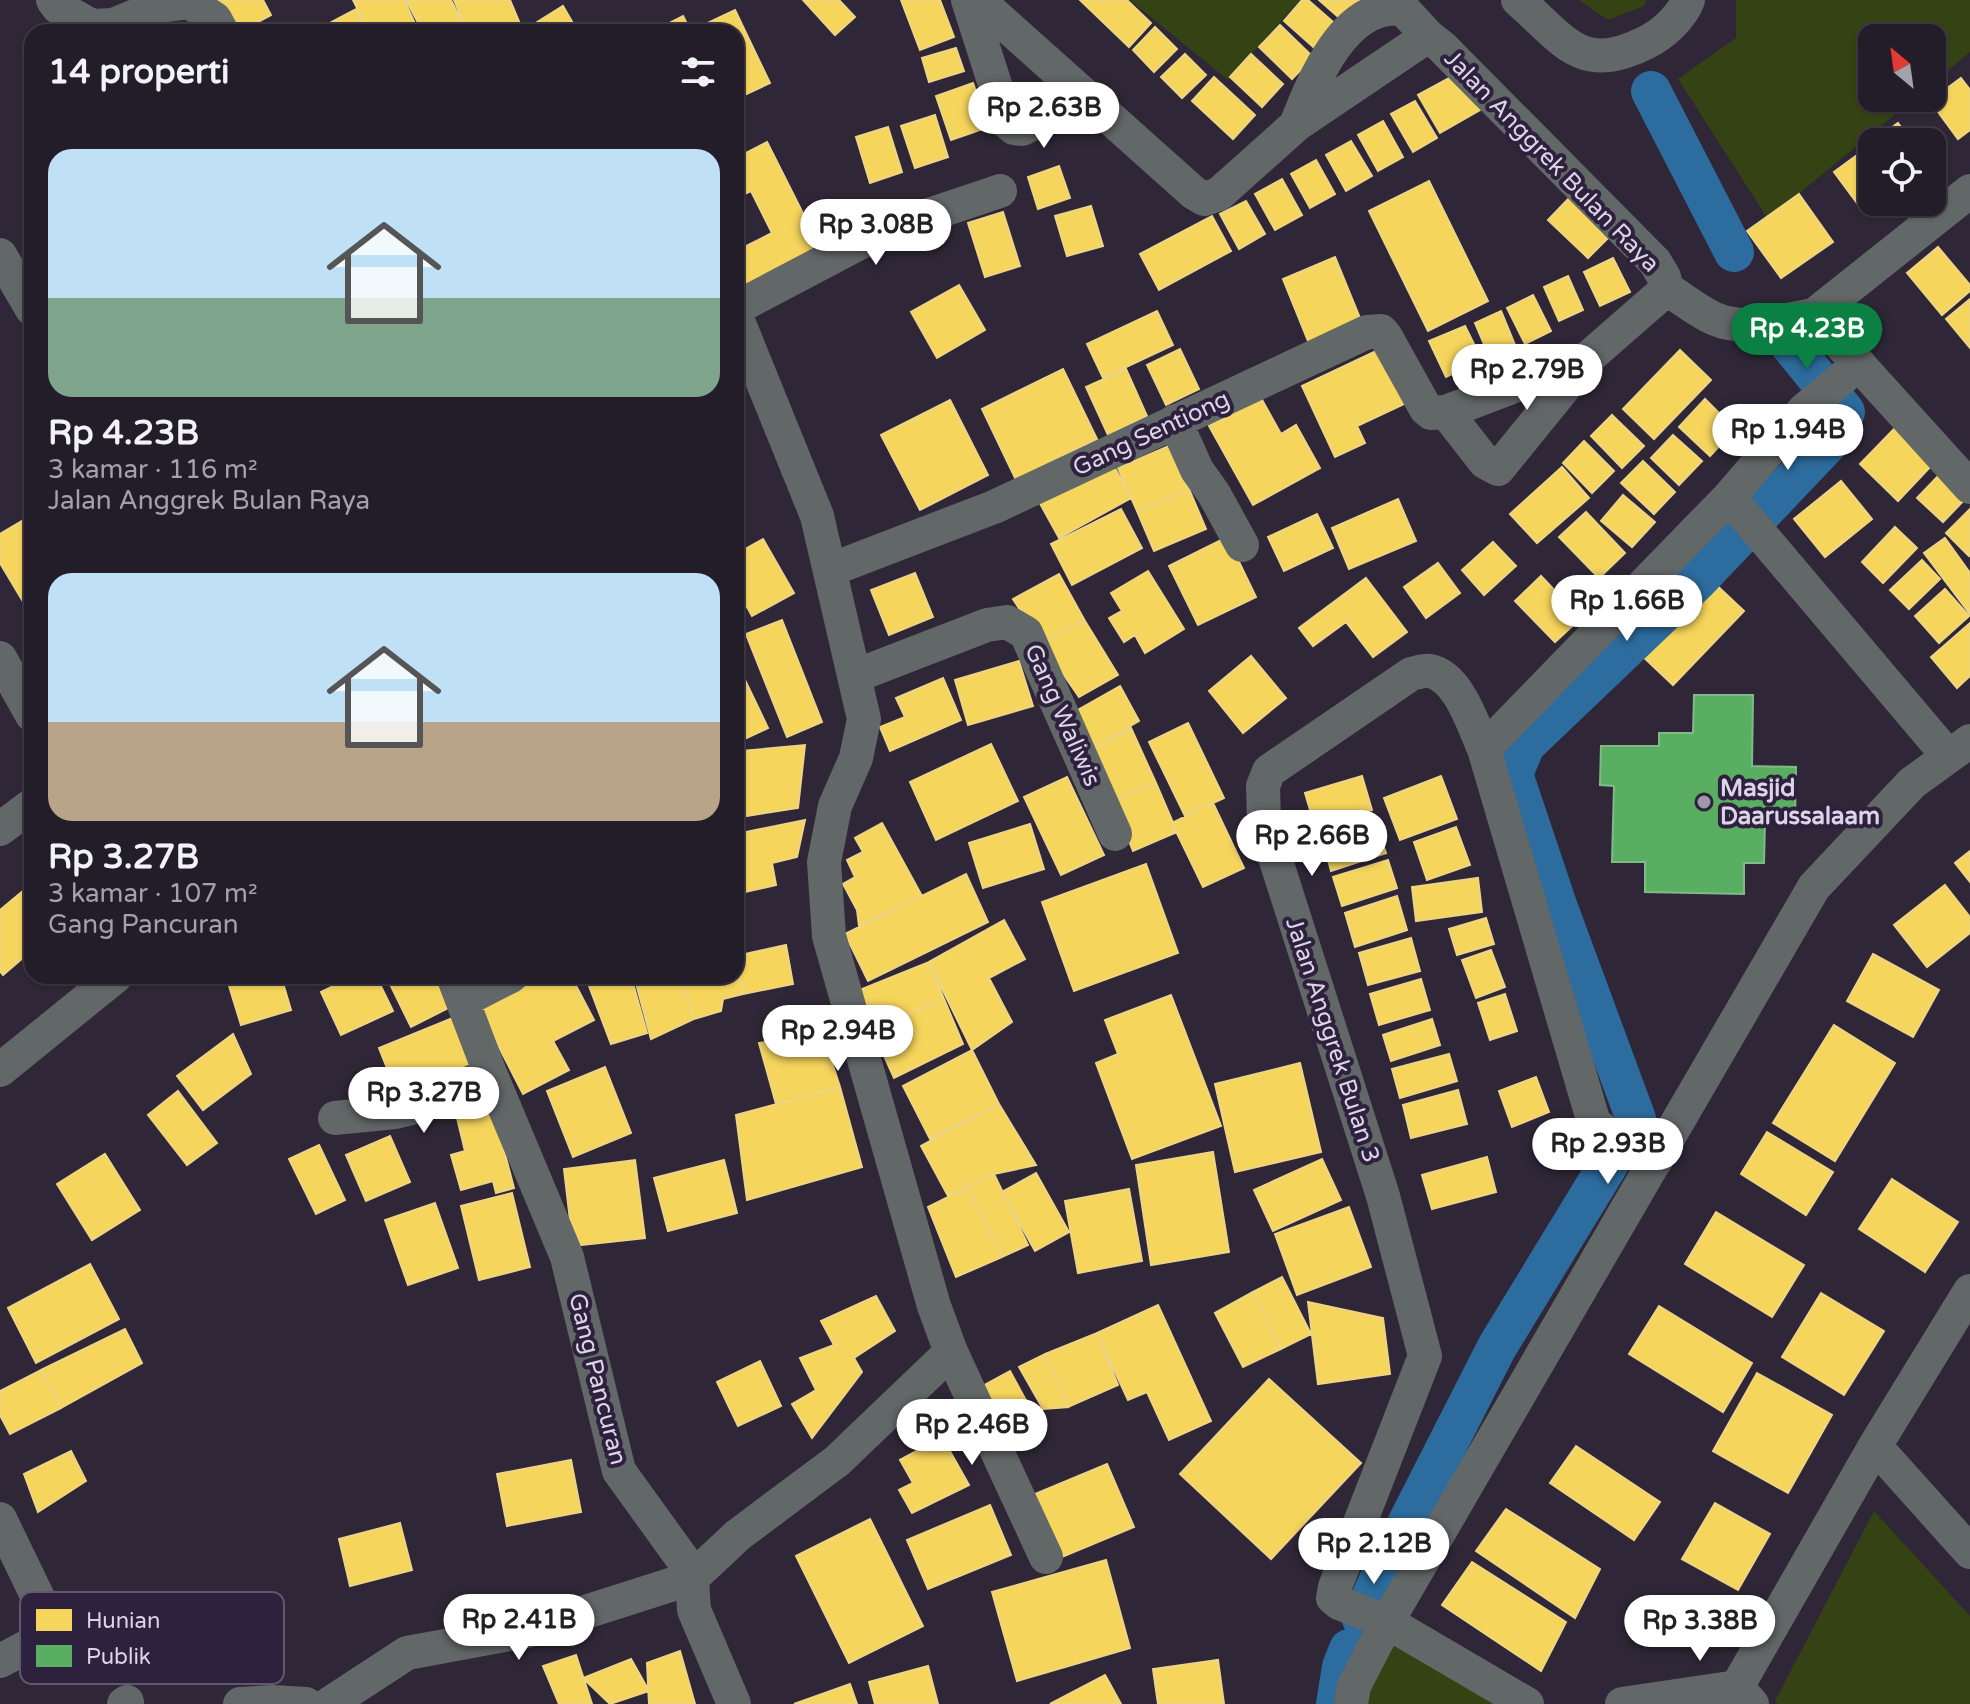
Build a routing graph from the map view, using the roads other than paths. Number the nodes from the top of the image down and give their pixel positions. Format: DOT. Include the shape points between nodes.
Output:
graph roads {
  1 [pos="53,0"];
  2 [pos="968,0"];
  3 [pos="978,0"];
  4 [pos="1518,0"];
  5 [pos="1688,0"];
  6 [pos="88,24"];
  7 [pos="115,24"];
  8 [pos="218,24"];
  9 [pos="1428,36"];
  10 [pos="1088,97"];
  11 [pos="1296,125"];
  12 [pos="1000,191"];
  13 [pos="1970,191"];
  14 [pos="0,255"];
  15 [pos="1667,289"];
  16 [pos="24,296"];
  17 [pos="744,304"];
  18 [pos="1814,315"];
  19 [pos="744,336"];
  20 [pos="1588,358"];
  21 [pos="1853,370"];
  22 [pos="1438,413"];
  23 [pos="1175,421"];
  24 [pos="1970,487"];
  25 [pos="1745,514"];
  26 [pos="1242,545"];
  27 [pos="830,570"];
  28 [pos="0,658"];
  29 [pos="855,676"];
  30 [pos="24,701"];
  31 [pos="1959,748"];
  32 [pos="1484,749"];
  33 [pos="24,811"];
  34 [pos="0,829"];
  35 [pos="1115,834"];
  36 [pos="106,984"];
  37 [pos="458,988"];
  38 [pos="0,1070"];
  39 [pos="490,1073"];
  40 [pos="335,1118"];
  41 [pos="1637,1150"];
  42 [pos="1970,1291"];
  43 [pos="951,1352"];
  44 [pos="1875,1446"];
  45 [pos="0,1519"];
  46 [pos="1970,1552"];
  47 [pos="1046,1557"];
  48 [pos="693,1577"];
  49 [pos="35,1592"];
  50 [pos="1387,1622"];
  51 [pos="20,1650"];
  52 [pos="0,1661"];
  53 [pos="1744,1695"];
  54 [pos="240,1704"];
  55 [pos="306,1704"];
  56 [pos="329,1704"];
  57 [pos="734,1704"];
  58 [pos="1351,1704"];
  59 [pos="1527,1704"];
  60 [pos="1622,1704"];
  1 -- 6 [label="street"];
  2 -- 10 [label="street" via="1007,122 1014,128 1022,129"];
  3 -- 10 [label="street, Jalan Anggrek Bulan Raya"];
  4 -- 5 [label="street" via="1590,57 1620,56 1661,36"];
  7 -- 8 [label="street" via="160,6 189,2"];
  9 -- 11 [label="street, Jalan Anggrek Bulan Raya"];
  9 -- 11 [label="street" via="1403,9 1370,13 1350,29 1316,74"];
  9 -- 15 [label="street, Jalan Anggrek Bulan Raya" via="1655,262"];
  10 -- 11 [label="street, Jalan Anggrek Bulan Raya" via="1204,199 1219,194"];
  12 -- 17 [label="street" via="884,230"];
  13 -- 18 [label="street"];
  14 -- 16 [label="street"];
  15 -- 18 [label="street, Jalan Anggrek Bulan Raya" via="1731,324"];
  15 -- 20 [label="street"];
  18 -- 21 [label="street"];
  19 -- 27 [label="street" via="817,516"];
  20 -- 22 [label="street"];
  20 -- 22 [label="street" via="1498,469"];
  21 -- 24 [label="street"];
  21 -- 25 [label="street" via="1804,410"];
  22 -- 23 [label="street, Gang Sentiong" via="1426,409 1381,331 1367,332"];
  23 -- 26 [label="street"];
  23 -- 27 [label="street, Gang Sentiong" via="994,507"];
  25 -- 31 [label="street"];
  25 -- 32 [label="street"];
  27 -- 29 [label="street"];
  28 -- 30 [label="street"];
  29 -- 35 [label="street, Gang Waliwis" via="987,625 1007,622 1026,633"];
  29 -- 43 [label="street" via="864,719 856,758 835,806 824,862 829,936"];
  31 -- 41 [label="street" via="1912,783 1814,887"];
  32 -- 41 [label="street, Jalan Anggrek Bulan 3" via="1594,1123"];
  32 -- 50 [label="street, Jalan Anggrek Bulan 3" via="1460,695 1428,671 1411,674 1269,771 1263,786 1264,823 1383,1196 1425,1356 1333,1598"];
  33 -- 34 [label="street"];
  36 -- 38 [label="street"];
  37 -- 39 [label="street, Gang Pancuran"];
  39 -- 40 [label="street" via="424,1105"];
  39 -- 48 [label="street, Gang Pancuran" via="567,1257 619,1471"];
  41 -- 50 [label="street"];
  42 -- 44 [label="street"];
  43 -- 47 [label="street"];
  43 -- 48 [label="street" via="837,1461 738,1535"];
  44 -- 46 [label="street"];
  44 -- 53 [label="street"];
  45 -- 49 [label="street"];
  48 -- 56 [label="street" via="526,1631 407,1653"];
  48 -- 57 [label="street" via="694,1610"];
  50 -- 58 [label="street" via="1354,1686"];
  50 -- 59 [label="street, Jalan Anggrek Bulan 3"];
  51 -- 52 [label="street"];
  53 -- 60 [label="street"];
  54 -- 55 [label="street"];
}
